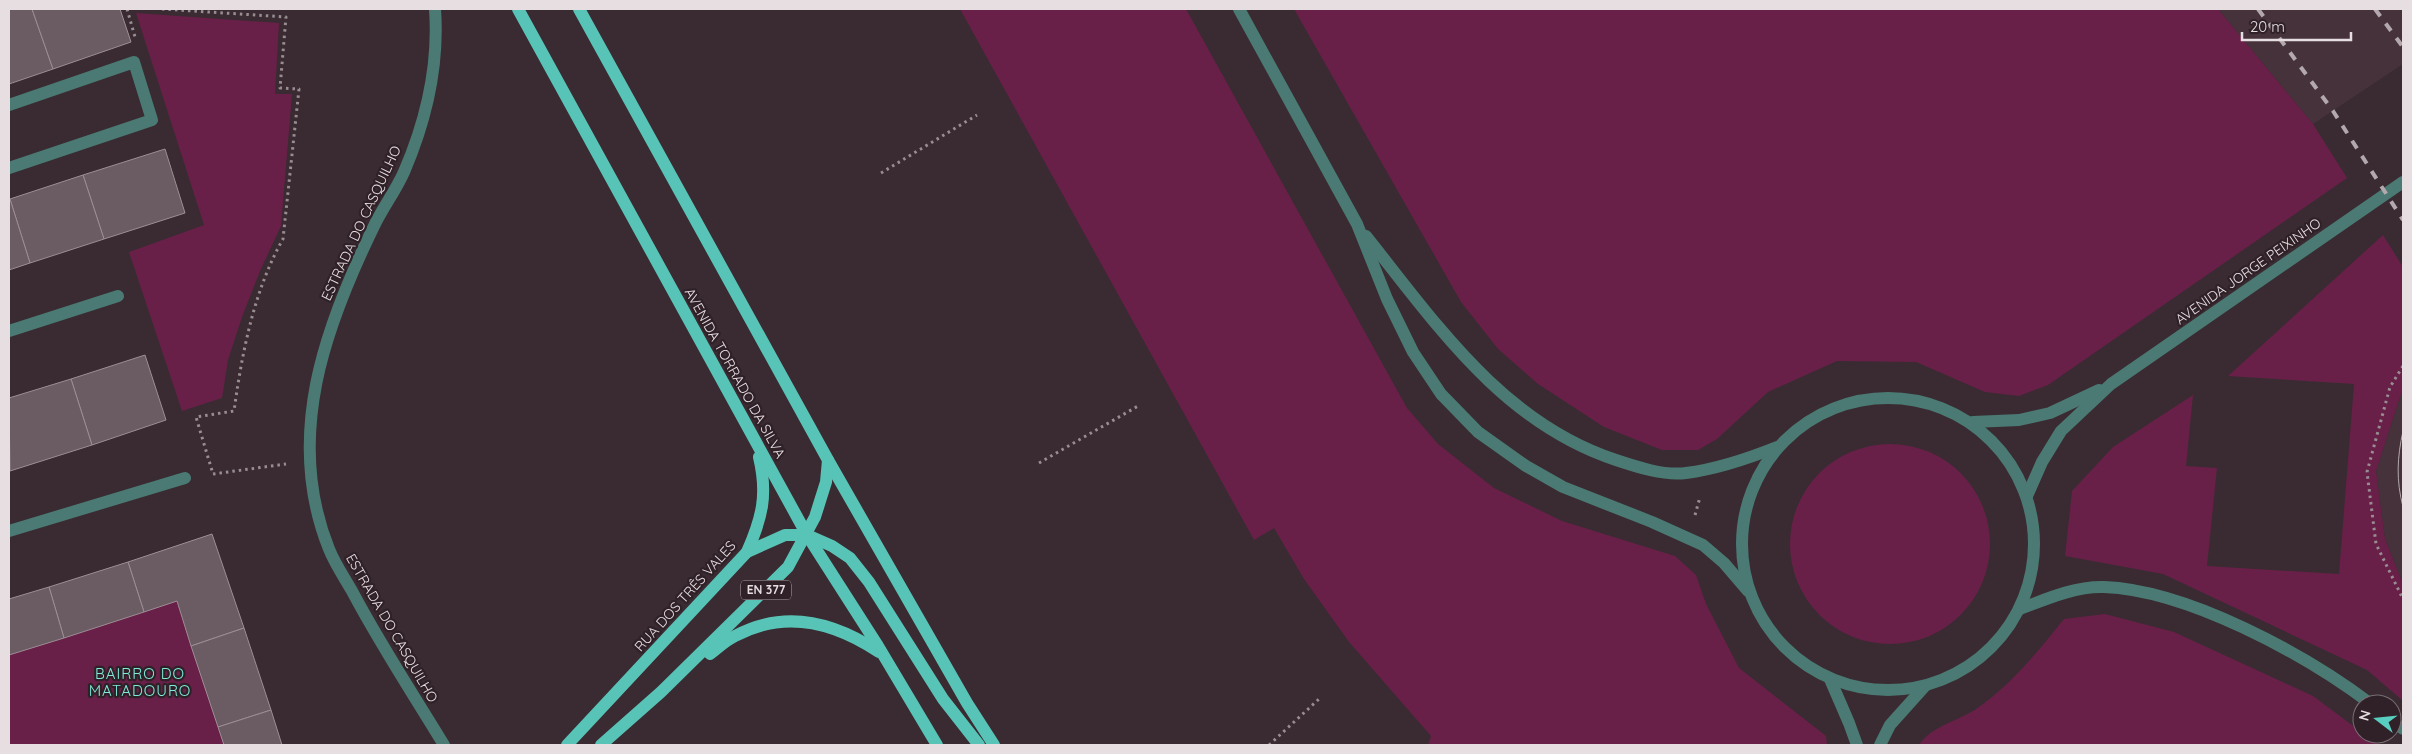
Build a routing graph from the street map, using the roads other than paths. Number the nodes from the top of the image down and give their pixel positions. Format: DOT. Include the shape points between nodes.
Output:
graph roads {
  1 [pos="435,9"];
  2 [pos="518,9"];
  3 [pos="579,9"];
  4 [pos="1239,9"];
  5 [pos="9,105"];
  6 [pos="9,168"];
  7 [pos="2403,182"];
  8 [pos="1357,224"];
  9 [pos="118,296"];
  10 [pos="9,331"];
  11 [pos="2111,384"];
  12 [pos="1972,422"];
  13 [pos="755,440"];
  14 [pos="1777,447"];
  15 [pos="828,460"];
  16 [pos="185,478"];
  17 [pos="2027,496"];
  18 [pos="9,531"];
  19 [pos="807,535"];
  20 [pos="747,552"];
  21 [pos="1750,593"];
  22 [pos="2020,609"];
  23 [pos="882,654"];
  24 [pos="1830,679"];
  25 [pos="1925,686"];
  26 [pos="660,692"];
  27 [pos="2356,694"];
  28 [pos="444,745"];
  29 [pos="567,745"];
  30 [pos="600,745"];
  31 [pos="937,745"];
  32 [pos="980,745"];
  33 [pos="994,745"];
  34 [pos="1857,745"];
  35 [pos="1880,745"];
  1 -- 28 [label="street, ESTRADA DO CASQUILHO" via="431,92 404,172 359,258 324,346 310,418 308,461 329,549 364,615"];
  2 -- 13 [label="main road, AVENIDA TORRADO DA SILVA"];
  3 -- 15 [label="main road"];
  4 -- 8 [label="street"];
  5 -- 6 [label="street" via="134,62 152,120"];
  7 -- 11 [label="street, AVENIDA JORGE PEIXINHO"];
  8 -- 14 [label="street" via="1470,364 1496,389 1561,437 1639,468 1684,473 1732,465"];
  8 -- 21 [label="street" via="1387,299 1413,352 1441,394 1478,432 1563,487 1703,545 1724,562"];
  9 -- 10 [label="street"];
  11 -- 12 [label="street" via="2050,413 2019,420"];
  11 -- 17 [label="street" via="2061,431"];
  12 -- 14 [label="street" via="1934,403 1892,396 1849,402 1810,419"];
  12 -- 17 [label="street" via="2006,455"];
  13 -- 19 [label="main road, AVENIDA TORRADO DA SILVA"];
  13 -- 20 [label="main road, RUA DOS TRÊS VALES / EN 377" via="763,475 764,502"];
  14 -- 21 [label="street" via="1756,480 1744,517 1742,555"];
  15 -- 19 [label="main road, EN 377" via="826,482"];
  15 -- 33 [label="main road"];
  16 -- 18 [label="street"];
  17 -- 22 [label="street" via="2034,534 2033,563"];
  19 -- 20 [label="main road" via="785,534"];
  19 -- 23 [label="main road, AVENIDA TORRADO DA SILVA"];
  19 -- 26 [label="main road, EN 377" via="788,567 775,581"];
  19 -- 32 [label="main road" via="850,558 869,582 943,699"];
  20 -- 29 [label="main road, RUA DOS TRÊS VALES / EN 377"];
  21 -- 24 [label="street" via="1768,629 1796,658"];
  22 -- 25 [label="street" via="1996,644 1964,670"];
  22 -- 27 [label="street" via="2056,595 2102,587 2176,600 2214,615 2316,667"];
  23 -- 26 [label="main road" via="841,631 779,620 733,636"];
  23 -- 31 [label="main road, AVENIDA TORRADO DA SILVA"];
  24 -- 25 [label="street" via="1861,689 1893,691"];
  24 -- 34 [label="street"];
  25 -- 35 [label="street" via="1890,725"];
  26 -- 30 [label="main road, EN 377"];
}
